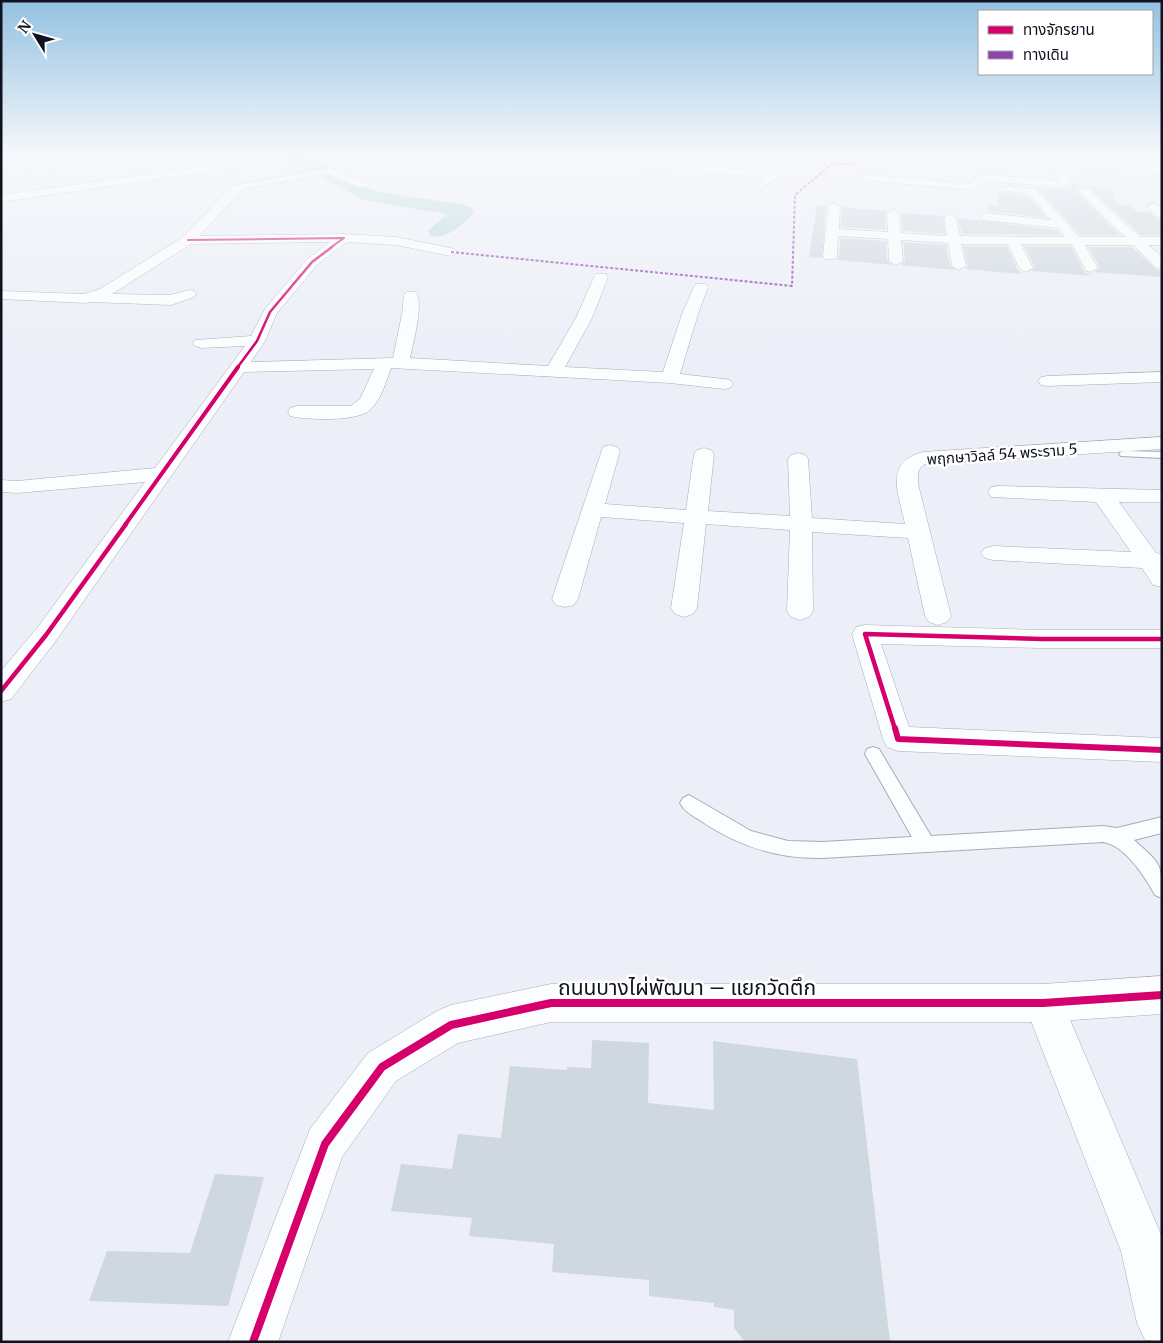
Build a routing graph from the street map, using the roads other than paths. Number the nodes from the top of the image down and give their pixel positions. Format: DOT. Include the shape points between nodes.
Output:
graph roads {
  1 [pos="950,218"];
  2 [pos="208,219"];
  3 [pos="834,219"];
  4 [pos="893,219"];
  5 [pos="1003,219"];
  6 [pos="1057,219"];
  7 [pos="1113,219"];
  8 [pos="1063,225"];
  9 [pos="833,232"];
  10 [pos="894,236"];
  11 [pos="344,238"];
  12 [pos="188,240"];
  13 [pos="955,240"];
  14 [pos="1013,241"];
  15 [pos="1136,241"];
  16 [pos="1162,241"];
  17 [pos="1077,242"];
  18 [pos="451,252"];
  19 [pos="830,256"];
  20 [pos="896,261"];
  21 [pos="1162,265"];
  22 [pos="960,266"];
  23 [pos="1026,268"];
  24 [pos="1091,268"];
  25 [pos="602,278"];
  26 [pos="701,287"];
  27 [pos="189,294"];
  28 [pos="1,295"];
  29 [pos="411,295"];
  30 [pos="91,298"];
  31 [pos="256,341"];
  32 [pos="201,343"];
  33 [pos="393,364"];
  34 [pos="238,367"];
  35 [pos="552,372"];
  36 [pos="1162,377"];
  37 [pos="670,378"];
  38 [pos="1046,381"];
  39 [pos="724,384"];
  40 [pos="297,412"];
  41 [pos="1162,443"];
  42 [pos="610,450"];
  43 [pos="704,454"];
  44 [pos="1125,454"];
  45 [pos="1162,456"];
  46 [pos="798,459"];
  47 [pos="161,474"];
  48 [pos="1,486"];
  49 [pos="999,492"];
  50 [pos="1103,496"];
  51 [pos="1162,496"];
  52 [pos="592,510"];
  53 [pos="695,517"];
  54 [pos="801,524"];
  55 [pos="919,532"];
  56 [pos="993,553"];
  57 [pos="1157,567"];
  58 [pos="565,599"];
  59 [pos="684,608"];
  60 [pos="800,611"];
  61 [pos="938,616"];
  62 [pos="1162,639"];
  63 [pos="1,692"];
  64 [pos="1162,750"];
  65 [pos="873,754"];
  66 [pos="689,803"];
  67 [pos="1162,825"];
  68 [pos="1117,836"];
  69 [pos="926,844"];
  70 [pos="1162,889"];
  71 [pos="1162,995"];
  72 [pos="1043,1003"];
  73 [pos="1162,1323"];
  74 [pos="253,1342"];
  1 -- 13 [label="street"];
  2 -- 12 [label="street"];
  3 -- 9 [label="street"];
  4 -- 10 [label="street"];
  5 -- 8 [label="street"];
  6 -- 8 [label="street"];
  7 -- 15 [label="street"];
  8 -- 17 [label="street"];
  9 -- 10 [label="street"];
  9 -- 19 [label="street"];
  10 -- 13 [label="street"];
  10 -- 20 [label="street"];
  11 -- 12 [label="street"];
  11 -- 18 [label="street" via="396,241"];
  11 -- 31 [label="street" via="312,262 270,312"];
  12 -- 30 [label="street"];
  13 -- 14 [label="street"];
  13 -- 22 [label="street"];
  14 -- 17 [label="street"];
  14 -- 23 [label="street"];
  15 -- 16 [label="street"];
  15 -- 17 [label="street"];
  15 -- 21 [label="street"];
  17 -- 24 [label="street"];
  25 -- 35 [label="street" via="584,318"];
  26 -- 37 [label="street"];
  27 -- 30 [label="street" via="171,300"];
  28 -- 30 [label="street"];
  29 -- 33 [label="street" via="410,314"];
  31 -- 32 [label="street"];
  31 -- 34 [label="street"];
  33 -- 34 [label="street"];
  33 -- 35 [label="street"];
  33 -- 40 [label="street" via="365,406 358,410"];
  34 -- 47 [label="street"];
  35 -- 37 [label="street"];
  36 -- 38 [label="street"];
  37 -- 39 [label="street"];
  41 -- 55 [label="street, พฤกษาวิลล์ 54 พระราม 5" via="913,460 907,484"];
  42 -- 52 [label="street"];
  43 -- 53 [label="street"];
  44 -- 45 [label="lane"];
  46 -- 54 [label="street"];
  47 -- 48 [label="street"];
  47 -- 63 [label="street" via="46,636"];
  49 -- 50 [label="street"];
  50 -- 51 [label="street"];
  50 -- 57 [label="street"];
  52 -- 53 [label="street"];
  52 -- 58 [label="street"];
  53 -- 54 [label="street"];
  53 -- 59 [label="street"];
  54 -- 55 [label="street"];
  54 -- 60 [label="street"];
  55 -- 61 [label="street, พฤกษาวิลล์ 54 พระราม 5"];
  56 -- 57 [label="street"];
  62 -- 64 [label="street" via="865,634 898,739"];
  65 -- 69 [label="lane"];
  66 -- 69 [label="lane" via="717,823 751,840 785,849"];
  67 -- 68 [label="lane"];
  68 -- 69 [label="lane" via="1103,834"];
  68 -- 70 [label="lane" via="1150,867"];
  71 -- 72 [label="street, ถนนบางไผ่พัฒนา – แยกวัดตึก"];
  72 -- 73 [label="street" via="1144,1251"];
  72 -- 74 [label="street, ถนนบางไผ่พัฒนา – แยกวัดตึก" via="551,1003 451,1025 382,1068 325,1144"];
}
